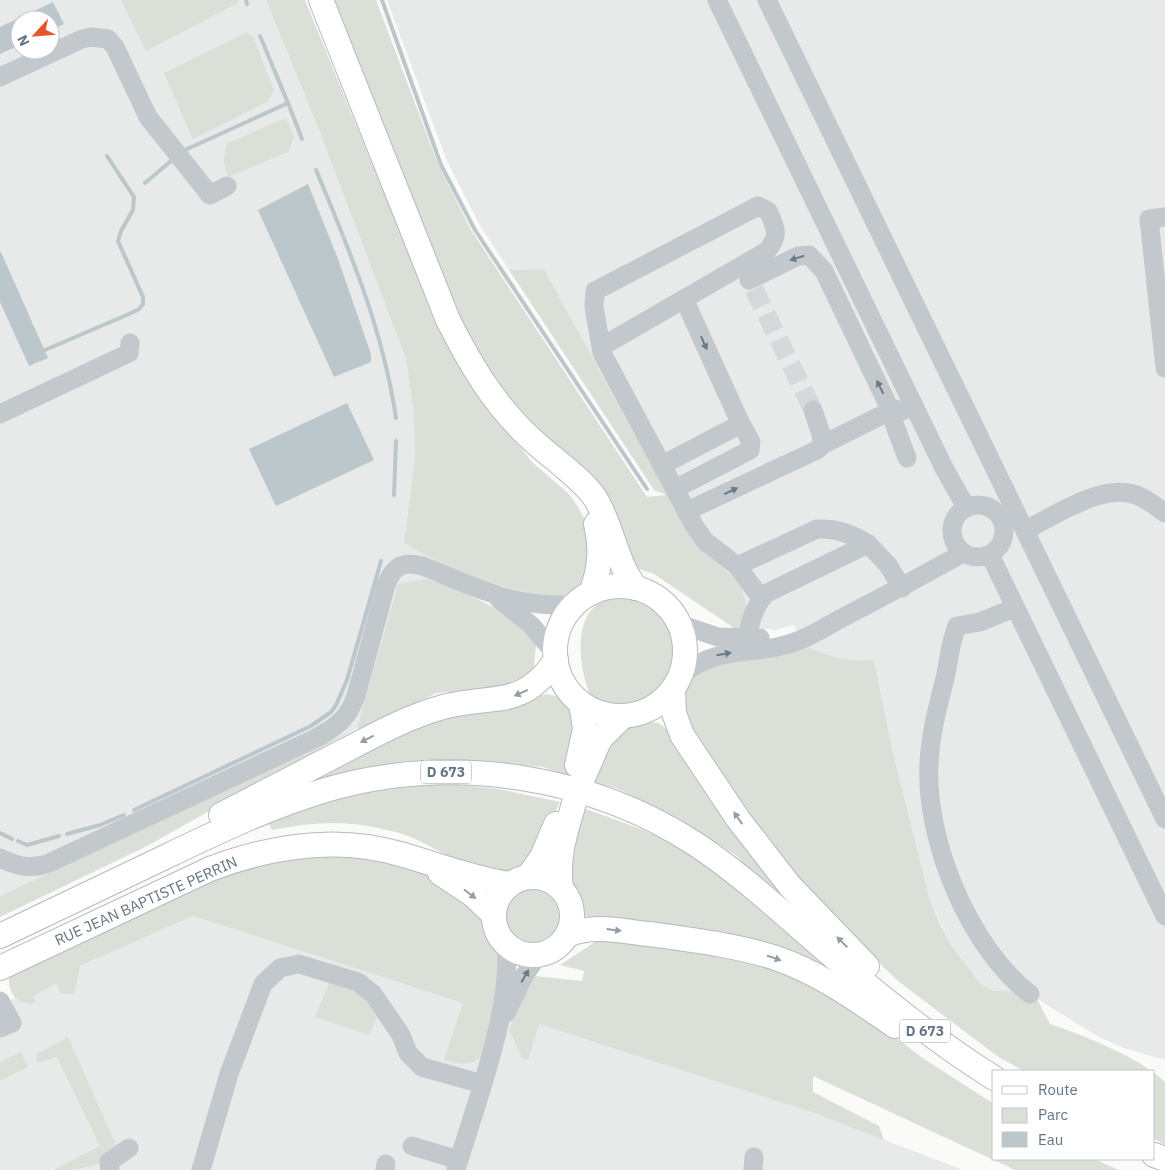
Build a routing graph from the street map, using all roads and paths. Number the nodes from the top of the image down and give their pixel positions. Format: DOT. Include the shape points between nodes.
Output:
graph roads {
  1 [pos="321,0"];
  2 [pos="717,0"];
  3 [pos="767,0"];
  4 [pos="0,77"];
  5 [pos="227,186"];
  6 [pos="1165,217"];
  7 [pos="747,279"];
  8 [pos="684,299"];
  9 [pos="130,343"];
  10 [pos="601,347"];
  11 [pos="1165,368"];
  12 [pos="914,405"];
  13 [pos="894,409"];
  14 [pos="813,410"];
  15 [pos="0,414"];
  16 [pos="739,420"];
  17 [pos="822,445"];
  18 [pos="907,458"];
  19 [pos="662,465"];
  20 [pos="567,472"];
  21 [pos="675,489"];
  22 [pos="966,507"];
  23 [pos="686,512"];
  24 [pos="1165,513"];
  25 [pos="1025,530"];
  26 [pos="868,544"];
  27 [pos="963,553"];
  28 [pos="990,555"];
  29 [pos="737,566"];
  30 [pos="636,588"];
  31 [pos="902,588"];
  32 [pos="496,597"];
  33 [pos="761,598"];
  34 [pos="583,599"];
  35 [pos="1014,608"];
  36 [pos="679,624"];
  37 [pos="816,632"];
  38 [pos="748,639"];
  39 [pos="556,657"];
  40 [pos="677,682"];
  41 [pos="581,703"];
  42 [pos="623,716"];
  43 [pos="1165,819"];
  44 [pos="0,858"];
  45 [pos="415,858"];
  46 [pos="519,880"];
  47 [pos="561,888"];
  48 [pos="494,915"];
  49 [pos="1165,916"];
  50 [pos="2,935"];
  51 [pos="567,935"];
  52 [pos="506,943"];
  53 [pos="539,954"];
  54 [pos="0,968"];
  55 [pos="1030,994"];
  56 [pos="0,1001"];
  57 [pos="0,1028"];
  58 [pos="497,1030"];
  59 [pos="1002,1070"];
  60 [pos="992,1077"];
  61 [pos="992,1082"];
  62 [pos="482,1084"];
  63 [pos="412,1146"];
  64 [pos="129,1148"];
  65 [pos="459,1167"];
  66 [pos="110,1170"];
  67 [pos="201,1170"];
  1 -- 20 [label="main road" via="461,346 503,409"];
  2 -- 12 [label="street"];
  3 -- 25 [label="street"];
  4 -- 5 [label="street" via="82,39 91,36 108,39 148,116 210,195"];
  6 -- 11 [label="street" via="1149,219"];
  7 -- 8 [label="street"];
  7 -- 10 [label="street" via="775,241 776,228 768,211 758,206 595,291 594,307"];
  13 -- 7 [label="street, one-way" via="889,406 824,271 809,255 798,256"];
  8 -- 10 [label="street"];
  8 -- 16 [label="street, one-way"];
  9 -- 15 [label="street" via="129,352"];
  10 -- 19 [label="street"];
  12 -- 13 [label="street" via="902,411"];
  12 -- 22 [label="street"];
  13 -- 17 [label="street"];
  13 -- 18 [label="street" via="894,423"];
  14 -- 17 [label="street"];
  16 -- 19 [label="street" via="735,427"];
  16 -- 21 [label="street" via="751,442 750,450"];
  23 -- 17 [label="street, one-way"];
  19 -- 21 [label="street"];
  20 -- 30 [label="main road" via="584,484 595,498 608,524 621,566"];
  20 -- 34 [label="main road" via="589,509 599,538 600,564"];
  21 -- 23 [label="street"];
  22 -- 27 [label="street" via="956,516 951,529 954,543"];
  22 -- 28 [label="street" via="980,504 993,509 1002,519 1005,533 1000,546"];
  23 -- 29 [label="street" via="705,541"];
  24 -- 25 [label="street" via="1146,499 1112,492 1096,496"];
  25 -- 43 [label="street"];
  26 -- 29 [label="street" via="829,528 817,529"];
  26 -- 31 [label="street" via="888,565"];
  26 -- 33 [label="street"];
  27 -- 28 [label="street" via="976,558"];
  27 -- 31 [label="street"];
  28 -- 35 [label="street"];
  29 -- 33 [label="street"];
  30 -- 34 [label="main road" via="613,587"];
  30 -- 36 [label="main road" via="662,602"];
  31 -- 37 [label="street"];
  32 -- 34 [label="street" via="539,605"];
  32 -- 39 [label="street" via="531,624"];
  32 -- 44 [label="street" via="423,566 399,565 390,574 386,585 356,696 351,711 342,722 314,739 49,864 26,867"];
  33 -- 38 [label="street"];
  34 -- 39 [label="main road" via="560,626"];
  35 -- 49 [label="street"];
  35 -- 55 [label="street" via="980,622 958,626 931,736 930,794 941,853 967,915 1008,974"];
  36 -- 38 [label="street" via="708,635"];
  36 -- 40 [label="main road" via="685,650"];
  37 -- 38 [label="street"];
  40 -- 37 [label="street, one-way" via="692,666 714,655 785,644"];
  39 -- 41 [label="main road" via="564,684"];
  39 -- 50 [label="main road, one-way" via="538,682 526,691 502,699 444,707 400,723 66,894"];
  40 -- 42 [label="main road" via="665,698 651,708"];
  59 -- 40 [label="main road, one-way" via="946,1033 890,988 790,886 738,820 682,735 674,713"];
  41 -- 42 [label="main road" via="601,713"];
  41 -- 42 [label="main road" via="585,729 579,776 600,739"];
  45 -- 46 [label="main road, RUE JEAN BAPTISTE PERRIN" via="491,881"];
  45 -- 48 [label="main road, RUE JEAN BAPTISTE PERRIN, one-way" via="473,895"];
  45 -- 54 [label="main road, RUE JEAN BAPTISTE PERRIN" via="384,849 340,844 296,846 246,857 182,882"];
  46 -- 47 [label="main road" via="540,877"];
  46 -- 47 [label="main road" via="547,846 570,801 560,852"];
  46 -- 48 [label="main road" via="502,893"];
  47 -- 51 [label="main road" via="572,911"];
  48 -- 52 [label="main road"];
  50 -- 60 [label="main road, D 673" via="240,822 331,789 432,772 480,772 520,777 619,804 697,846 906,1017"];
  51 -- 53 [label="main road" via="550,951"];
  51 -- 61 [label="main road, one-way" via="589,929 619,930 720,944 778,959 838,988 924,1046"];
  52 -- 53 [label="main road" via="521,952"];
  52 -- 58 [label="street" via="508,971"];
  58 -- 53 [label="street, one-way"];
  56 -- 57 [label="street" via="12,1023"];
  58 -- 62 [label="street"];
  62 -- 65 [label="street"];
  62 -- 67 [label="street" via="422,1067 408,1053 373,994 358,982 299,964 280,968 263,984 254,1006 229,1074"];
  63 -- 65 [label="street"];
  64 -- 66 [label="street" via="109,1162"];
}
